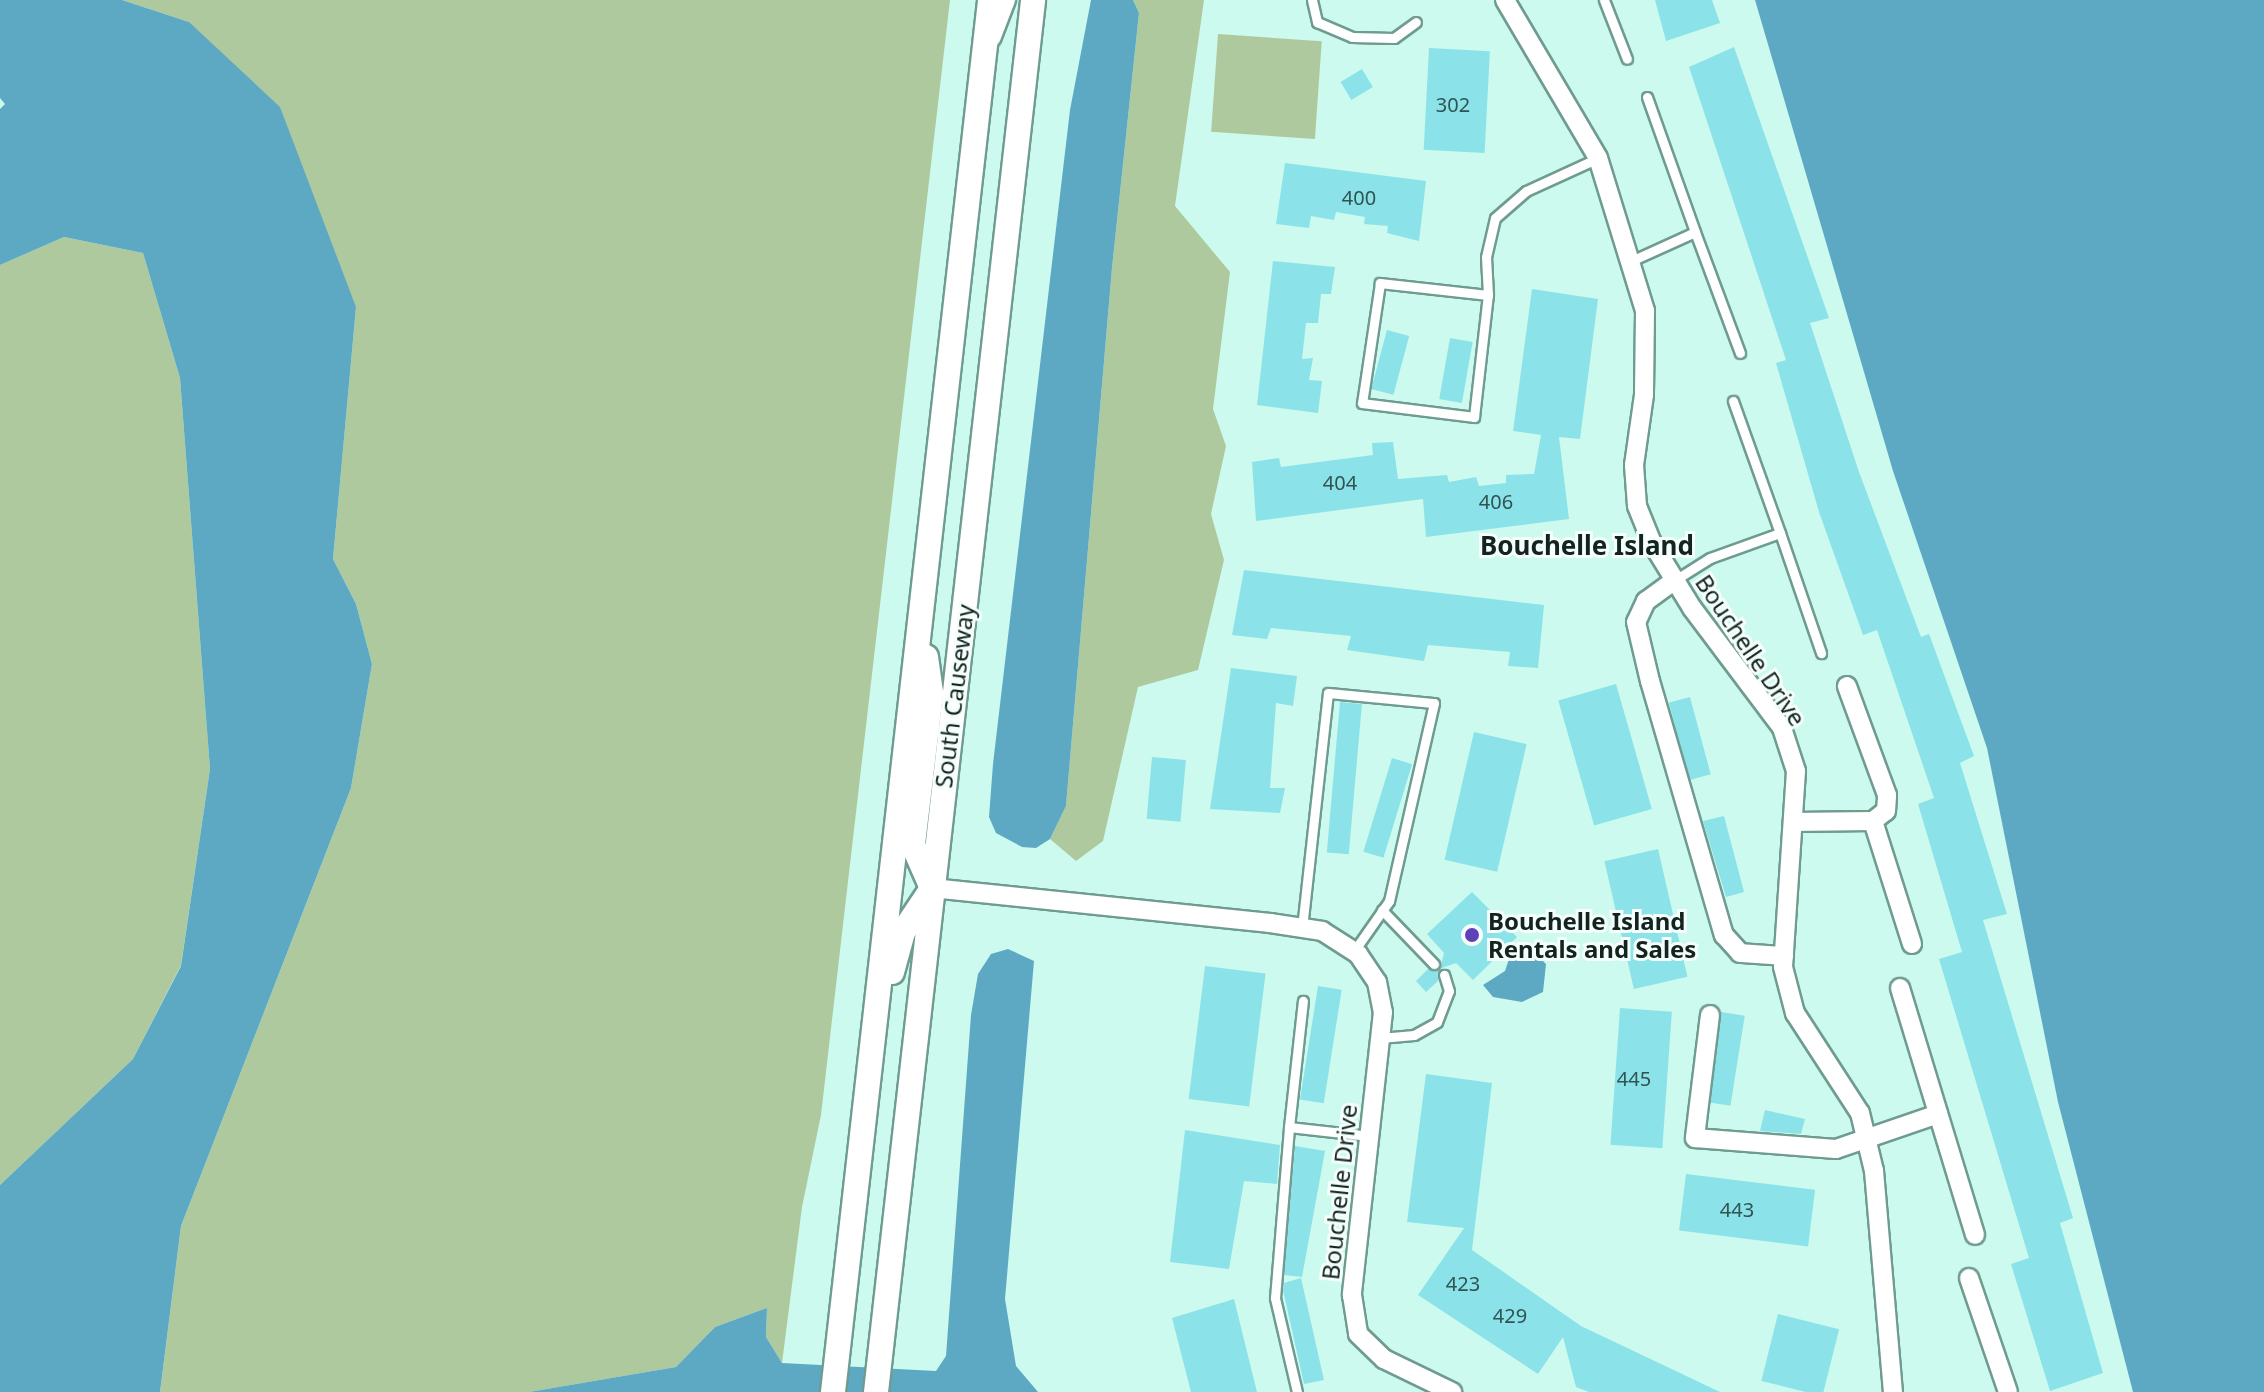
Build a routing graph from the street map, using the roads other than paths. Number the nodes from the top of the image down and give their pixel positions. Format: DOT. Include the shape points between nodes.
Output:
graph roads {
  1 [pos="990,0"];
  2 [pos="1004,0"];
  3 [pos="1033,0"];
  4 [pos="1312,0"];
  5 [pos="1505,0"];
  6 [pos="1604,0"];
  7 [pos="1416,22"];
  8 [pos="984,51"];
  9 [pos="1627,59"];
  10 [pos="1647,97"];
  11 [pos="1598,158"];
  12 [pos="1695,232"];
  13 [pos="1631,261"];
  14 [pos="1488,295"];
  15 [pos="1740,353"];
  16 [pos="1733,401"];
  17 [pos="1780,533"];
  18 [pos="1675,580"];
  19 [pos="921,617"];
  20 [pos="1821,653"];
  21 [pos="1847,686"];
  22 [pos="1873,821"];
  23 [pos="1793,822"];
  24 [pos="932,888"];
  25 [pos="1382,910"];
  26 [pos="1302,928"];
  27 [pos="1912,944"];
  28 [pos="1354,951"];
  29 [pos="1784,956"];
  30 [pos="1434,964"];
  31 [pos="1444,975"];
  32 [pos="1900,988"];
  33 [pos="1303,1001"];
  34 [pos="1710,1015"];
  35 [pos="1380,1038"];
  36 [pos="872,1043"];
  37 [pos="1938,1114"];
  38 [pos="1289,1127"];
  39 [pos="1369,1136"];
  40 [pos="1867,1140"];
  41 [pos="1975,1235"];
  42 [pos="1969,1278"];
  43 [pos="833,1392"];
  44 [pos="876,1392"];
  45 [pos="1297,1392"];
  46 [pos="1452,1392"];
  47 [pos="1893,1392"];
  48 [pos="2008,1392"];
  1 -- 8 [label="main road, South Causeway"];
  2 -- 8 [label="street"];
  3 -- 24 [label="main road, South Causeway"];
  4 -- 7 [label="lane" via="1317,22 1352,37 1394,38"];
  5 -- 11 [label="street, Bouchelle Drive"];
  6 -- 9 [label="lane"];
  8 -- 19 [label="main road, South Causeway"];
  10 -- 12 [label="lane"];
  11 -- 13 [label="street, Bouchelle Drive"];
  11 -- 14 [label="lane" via="1526,191 1495,218 1486,257"];
  12 -- 13 [label="lane"];
  12 -- 15 [label="lane"];
  13 -- 18 [label="street, Bouchelle Drive" via="1645,311 1644,395 1634,465 1637,506"];
  14 -- 14 [label="lane" via="1380,283 1362,403 1474,417"];
  16 -- 17 [label="lane"];
  17 -- 18 [label="lane" via="1710,558"];
  17 -- 20 [label="lane"];
  18 -- 23 [label="street, Bouchelle Drive" via="1782,728 1796,771"];
  18 -- 29 [label="street" via="1646,601 1636,633 1724,935 1740,953"];
  19 -- 24 [label="main road" via="931,693 913,845"];
  19 -- 36 [label="main road, South Causeway"];
  21 -- 22 [label="street" via="1887,795 1886,811"];
  22 -- 23 [label="street"];
  22 -- 27 [label="street"];
  23 -- 29 [label="street, Bouchelle Drive"];
  24 -- 26 [label="street, Bouchelle Drive"];
  24 -- 36 [label="main road" via="903,932"];
  24 -- 44 [label="main road, South Causeway"];
  25 -- 26 [label="lane" via="1389,901 1434,703 1328,693"];
  25 -- 28 [label="lane"];
  25 -- 30 [label="lane"];
  26 -- 28 [label="street, Bouchelle Drive" via="1322,931"];
  28 -- 35 [label="street, Bouchelle Drive" via="1377,982 1383,1012"];
  29 -- 40 [label="street, Bouchelle Drive" via="1795,1013 1860,1113"];
  31 -- 35 [label="lane" via="1449,991 1437,1022 1414,1035"];
  32 -- 37 [label="street"];
  33 -- 38 [label="lane"];
  34 -- 40 [label="street" via="1695,1138 1836,1149"];
  35 -- 39 [label="street, Bouchelle Drive"];
  36 -- 43 [label="main road, South Causeway"];
  37 -- 40 [label="street"];
  37 -- 41 [label="street"];
  38 -- 39 [label="lane"];
  38 -- 45 [label="lane" via="1275,1298"];
  39 -- 46 [label="street, Bouchelle Drive" via="1352,1295 1358,1334 1384,1359"];
  40 -- 47 [label="street, Bouchelle Drive"];
  42 -- 48 [label="street"];
}
